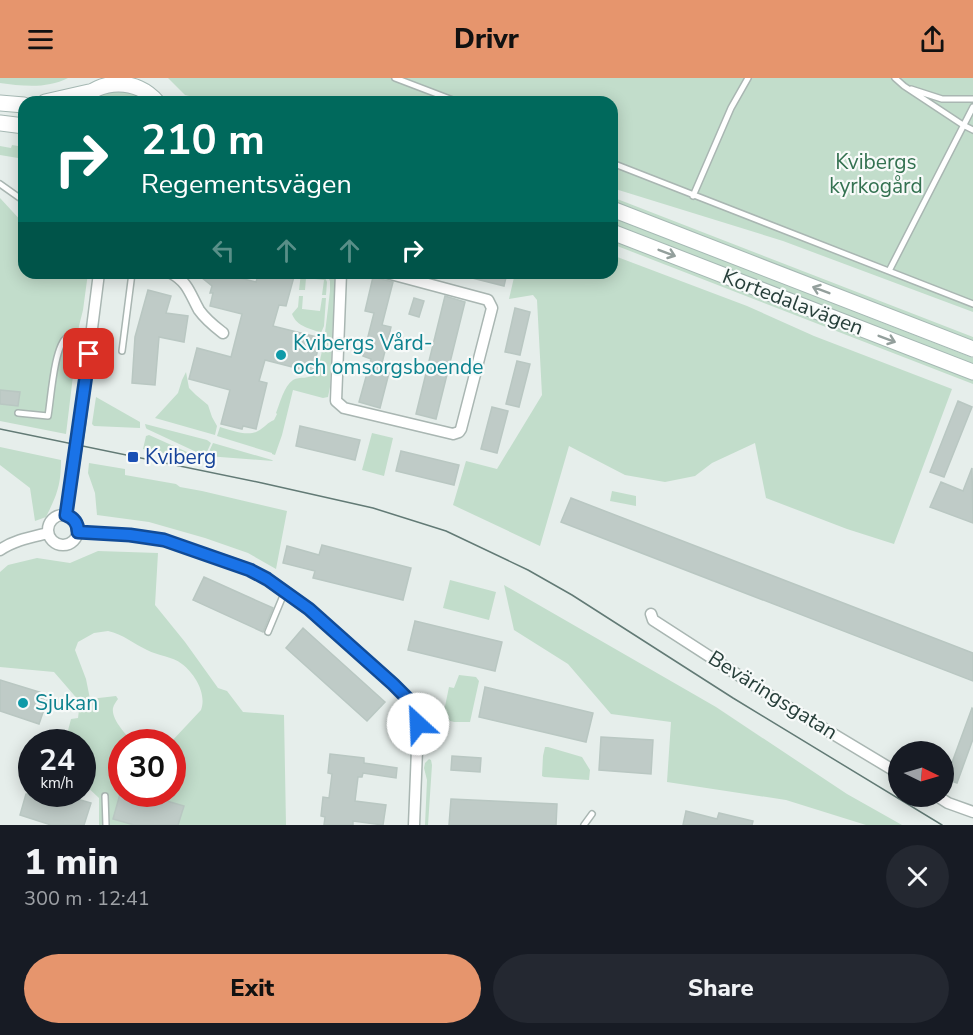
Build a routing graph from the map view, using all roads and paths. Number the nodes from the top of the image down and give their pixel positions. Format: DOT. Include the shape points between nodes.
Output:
graph roads {
  1 [pos="395,78"];
  2 [pos="421,78"];
  3 [pos="748,78"];
  4 [pos="895,78"];
  5 [pos="105,81"];
  6 [pos="142,83"];
  7 [pos="416,86"];
  8 [pos="904,86"];
  9 [pos="85,96"];
  10 [pos="153,96"];
  11 [pos="442,96"];
  12 [pos="973,99"];
  13 [pos="0,103"];
  14 [pos="18,104"];
  15 [pos="973,107"];
  16 [pos="0,123"];
  17 [pos="18,125"];
  18 [pos="963,125"];
  19 [pos="973,130"];
  20 [pos="618,165"];
  21 [pos="0,184"];
  22 [pos="693,196"];
  23 [pos="18,197"];
  24 [pos="618,211"];
  25 [pos="618,234"];
  26 [pos="889,271"];
  27 [pos="98,279"];
  28 [pos="131,279"];
  29 [pos="182,279"];
  30 [pos="341,279"];
  31 [pos="409,279"];
  32 [pos="973,304"];
  33 [pos="223,333"];
  34 [pos="91,335"];
  35 [pos="973,349"];
  36 [pos="122,351"];
  37 [pos="973,372"];
  38 [pos="18,412"];
  39 [pos="66,515"];
  40 [pos="78,532"];
  41 [pos="48,533"];
  42 [pos="0,550"];
  43 [pos="285,591"];
  44 [pos="651,614"];
  45 [pos="268,632"];
  46 [pos="888,767"];
  47 [pos="105,796"];
  48 [pos="954,805"];
  49 [pos="973,812"];
  50 [pos="592,814"];
  51 [pos="106,825"];
  52 [pos="414,825"];
  53 [pos="584,825"];
  1 -- 7 [label="lane"];
  2 -- 7 [label="lane"];
  3 -- 22 [label="lane"];
  4 -- 8 [label="lane"];
  5 -- 6 [label="main road"];
  5 -- 9 [label="main road"];
  6 -- 10 [label="main road"];
  7 -- 11 [label="lane"];
  8 -- 12 [label="lane" via="942,99"];
  8 -- 18 [label="lane"];
  13 -- 14 [label="main road"];
  15 -- 18 [label="lane"];
  16 -- 17 [label="main road"];
  18 -- 19 [label="lane"];
  18 -- 26 [label="lane"];
  20 -- 22 [label="lane"];
  21 -- 23 [label="lane"];
  22 -- 26 [label="lane"];
  35 -- 24 [label="main road, Kortedalavägen, one-way"];
  25 -- 37 [label="main road, Kortedalavägen, one-way"];
  26 -- 32 [label="lane"];
  27 -- 34 [label="street"];
  28 -- 36 [label="lane"];
  29 -- 33 [label="street" via="210,324"];
  30 -- 31 [label="street" via="336,401 344,408 453,434 461,429 492,308 488,300"];
  34 -- 38 [label="lane" via="70,335 62,341 48,416"];
  34 -- 39 [label="street"];
  39 -- 40 [label="street" via="75,520"];
  39 -- 41 [label="street" via="54,519"];
  40 -- 41 [label="street" via="72,543 63,546 53,542"];
  40 -- 43 [label="street" via="164,540 250,570"];
  41 -- 42 [label="street"];
  43 -- 45 [label="lane"];
  43 -- 52 [label="street" via="393,684 416,712"];
  44 -- 46 [label="street, Beväringsgatan" via="653,620 780,702"];
  47 -- 51 [label="lane"];
  48 -- 49 [label="street"];
  50 -- 53 [label="lane"];
}
